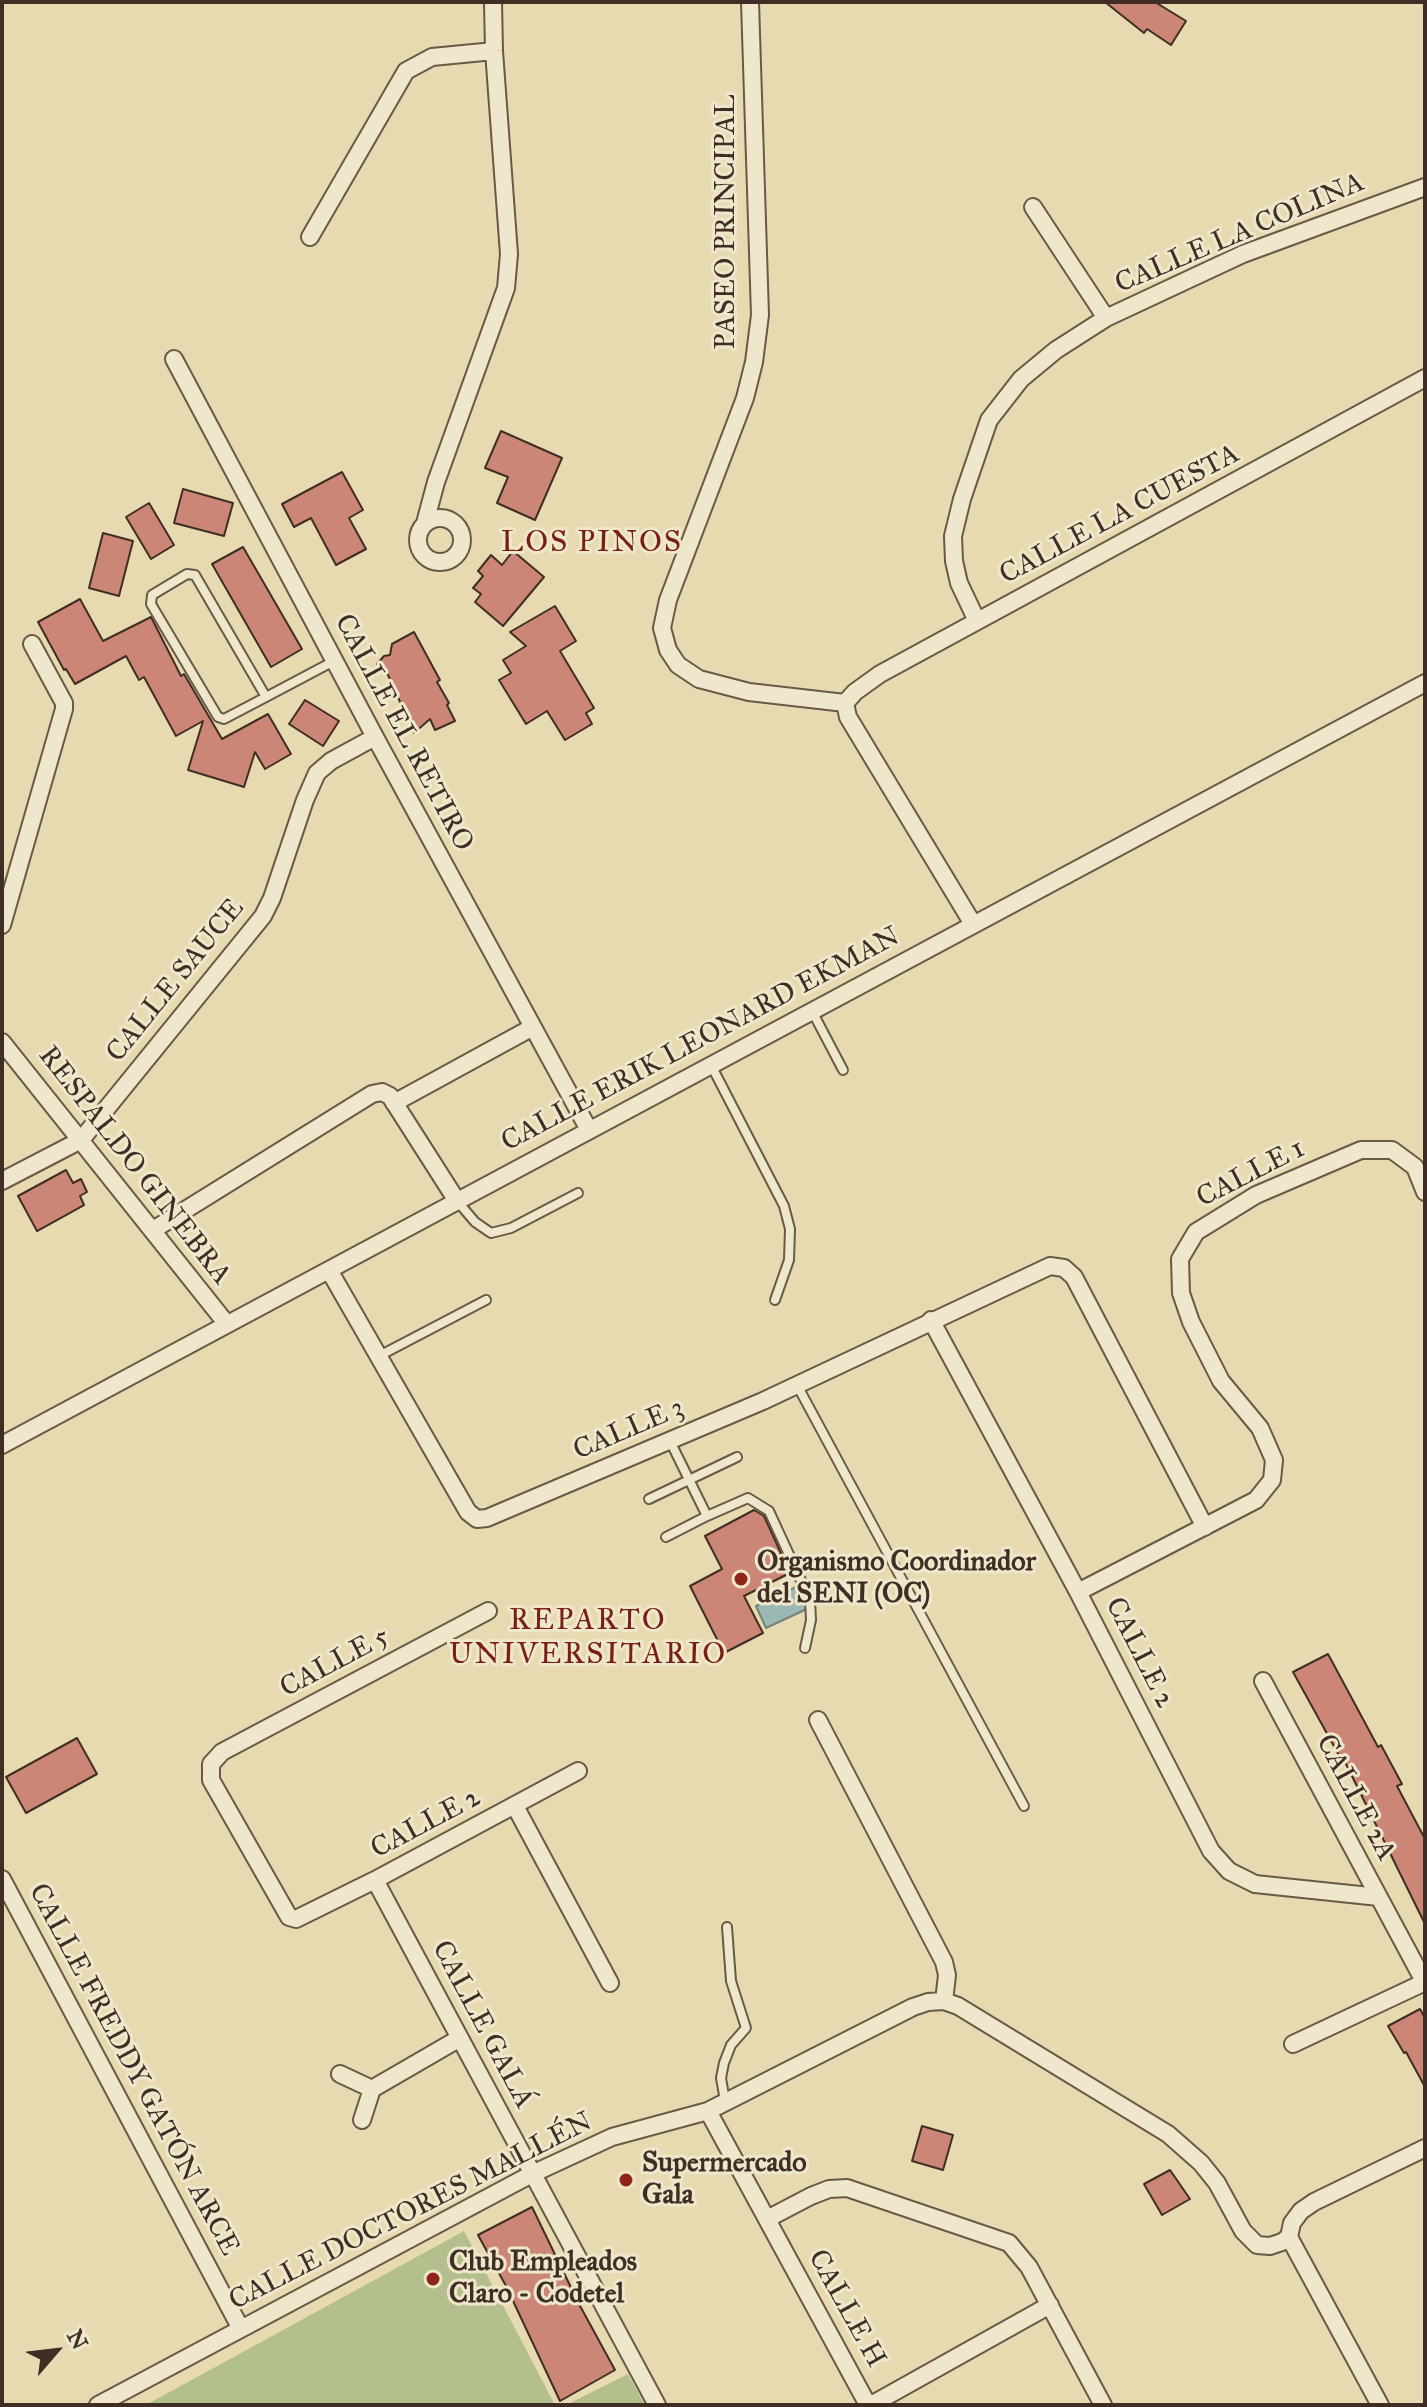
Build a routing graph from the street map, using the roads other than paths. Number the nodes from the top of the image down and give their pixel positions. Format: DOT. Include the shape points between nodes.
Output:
graph roads {
  1 [pos="493,2"];
  2 [pos="750,2"];
  3 [pos="494,51"];
  4 [pos="1425,187"];
  5 [pos="1033,207"];
  6 [pos="310,237"];
  7 [pos="1106,318"];
  8 [pos="174,359"];
  9 [pos="1425,378"];
  10 [pos="425,523"];
  11 [pos="977,621"];
  12 [pos="32,644"];
  13 [pos="335,661"];
  14 [pos="1425,683"];
  15 [pos="266,697"];
  16 [pos="845,703"];
  17 [pos="375,737"];
  18 [pos="973,924"];
  19 [pos="2,925"];
  20 [pos="812,1010"];
  21 [pos="533,1027"];
  22 [pos="3,1046"];
  23 [pos="711,1064"];
  24 [pos="843,1070"];
  25 [pos="388,1098"];
  26 [pos="589,1130"];
  27 [pos="81,1140"];
  28 [pos="2,1181"];
  29 [pos="1425,1192"];
  30 [pos="578,1193"];
  31 [pos="457,1201"];
  32 [pos="153,1230"];
  33 [pos="329,1270"];
  34 [pos="486,1300"];
  35 [pos="775,1300"];
  36 [pos="931,1320"];
  37 [pos="226,1323"];
  38 [pos="378,1356"];
  39 [pos="797,1385"];
  40 [pos="670,1441"];
  41 [pos="2,1445"];
  42 [pos="737,1457"];
  43 [pos="689,1480"];
  44 [pos="649,1499"];
  45 [pos="707,1516"];
  46 [pos="1205,1527"];
  47 [pos="666,1537"];
  48 [pos="1078,1592"];
  49 [pos="488,1611"];
  50 [pos="805,1648"];
  51 [pos="1263,1681"];
  52 [pos="818,1720"];
  53 [pos="578,1771"];
  54 [pos="515,1806"];
  55 [pos="1024,1806"];
  56 [pos="2,1879"];
  57 [pos="375,1880"];
  58 [pos="1379,1897"];
  59 [pos="296,1919"];
  60 [pos="727,1927"];
  61 [pos="1425,1982"];
  62 [pos="610,1983"];
  63 [pos="944,2001"];
  64 [pos="460,2038"];
  65 [pos="1293,2044"];
  66 [pos="340,2074"];
  67 [pos="372,2089"];
  68 [pos="725,2101"];
  69 [pos="708,2111"];
  70 [pos="362,2120"];
  71 [pos="1425,2148"];
  72 [pos="532,2174"];
  73 [pos="767,2219"];
  74 [pos="1289,2237"];
  75 [pos="1050,2305"];
  76 [pos="241,2329"];
  77 [pos="98,2405"];
  78 [pos="657,2405"];
  79 [pos="870,2405"];
  80 [pos="1103,2405"];
  81 [pos="1380,2405"];
  1 -- 3 [label="street"];
  2 -- 16 [label="street, PASEO PRINCIPAL" via="760,315 754,362 662,628 678,665 699,679 749,692"];
  3 -- 6 [label="street" via="432,57 406,71"];
  3 -- 10 [label="street" via="509,254 506,288"];
  4 -- 7 [label="street, CALLE LA COLINA" via="1243,254"];
  5 -- 7 [label="street"];
  7 -- 11 [label="street, CALLE LA COLINA" via="1021,379 989,420 953,536 959,583"];
  8 -- 13 [label="street, CALLE EL RETIRO"];
  9 -- 11 [label="street, CALLE LA CUESTA"];
  11 -- 16 [label="street, CALLE LA CUESTA" via="880,674"];
  12 -- 19 [label="street" via="64,709"];
  13 -- 15 [label="lane"];
  13 -- 17 [label="street, CALLE EL RETIRO"];
  14 -- 18 [label="street, CALLE ERIK LEONARD EKMAN"];
  15 -- 15 [label="lane" via="224,719 214,714 151,604 152,595 187,574 195,575"];
  16 -- 18 [label="street" via="848,717"];
  17 -- 21 [label="street, CALLE EL RETIRO"];
  17 -- 27 [label="street, CALLE SAUCE" via="317,773 263,916"];
  18 -- 20 [label="street, CALLE ERIK LEONARD EKMAN"];
  20 -- 23 [label="street, CALLE ERIK LEONARD EKMAN"];
  20 -- 24 [label="lane"];
  21 -- 25 [label="street"];
  21 -- 26 [label="street, CALLE EL RETIRO"];
  22 -- 27 [label="street, RESPALDO GINEBRA"];
  23 -- 26 [label="street, CALLE ERIK LEONARD EKMAN"];
  23 -- 35 [label="lane" via="784,1206 789,1260"];
  25 -- 31 [label="street"];
  25 -- 32 [label="street" via="372,1094"];
  26 -- 31 [label="street, CALLE ERIK LEONARD EKMAN"];
  27 -- 28 [label="street"];
  27 -- 32 [label="street, RESPALDO GINEBRA"];
  29 -- 46 [label="street, CALLE 1" via="1415,1167 1392,1150 1361,1150 1256,1195 1196,1232 1180,1259 1181,1293 1221,1381 1260,1428 1274,1460 1272,1480 1256,1500"];
  30 -- 31 [label="lane" via="491,1233"];
  31 -- 33 [label="street, CALLE ERIK LEONARD EKMAN"];
  32 -- 37 [label="street, RESPALDO GINEBRA"];
  33 -- 37 [label="street, CALLE ERIK LEONARD EKMAN"];
  33 -- 38 [label="street, CALLE 3"];
  34 -- 38 [label="lane"];
  36 -- 39 [label="street, CALLE 3"];
  36 -- 46 [label="street, CALLE 3" via="1050,1266 1064,1268 1074,1277"];
  36 -- 48 [label="street, CALLE 2"];
  37 -- 41 [label="street, CALLE ERIK LEONARD EKMAN"];
  38 -- 40 [label="street, CALLE 3" via="468,1512 477,1519"];
  39 -- 40 [label="street, CALLE 3"];
  39 -- 55 [label="lane"];
  40 -- 43 [label="lane"];
  42 -- 43 [label="lane"];
  43 -- 44 [label="lane"];
  43 -- 45 [label="lane"];
  45 -- 47 [label="lane"];
  45 -- 50 [label="lane" via="748,1498 769,1511 810,1600"];
  46 -- 48 [label="street, CALLE 1"];
  48 -- 58 [label="street, CALLE 2" via="1211,1851 1229,1871 1255,1884"];
  49 -- 59 [label="street, CALLE 5" via="222,1752 211,1764 211,1780 289,1917"];
  51 -- 58 [label="street, CALLE 2A"];
  52 -- 63 [label="street" via="944,1962"];
  53 -- 54 [label="street, CALLE 2"];
  54 -- 57 [label="street, CALLE 2"];
  54 -- 62 [label="street"];
  56 -- 76 [label="street, CALLE FREDDY GATÓN ARCE"];
  57 -- 59 [label="street, CALLE 2"];
  57 -- 64 [label="street, CALLE GALÁ"];
  58 -- 61 [label="street, CALLE 2A"];
  60 -- 68 [label="lane" via="731,1981 746,2028 724,2063"];
  61 -- 65 [label="street"];
  63 -- 68 [label="street, CALLE DOCTORES MALLÉN" via="913,2007"];
  63 -- 74 [label="street" via="1185,2147 1217,2183 1243,2231 1257,2245 1270,2246"];
  64 -- 67 [label="street"];
  64 -- 72 [label="street, CALLE GALÁ"];
  66 -- 67 [label="street"];
  67 -- 70 [label="street"];
  68 -- 69 [label="street, CALLE DOCTORES MALLÉN"];
  69 -- 72 [label="street, CALLE DOCTORES MALLÉN" via="612,2137"];
  69 -- 73 [label="street, CALLE H"];
  71 -- 74 [label="street" via="1314,2202 1292,2223"];
  72 -- 76 [label="street, CALLE DOCTORES MALLÉN"];
  72 -- 78 [label="street, CALLE GALÁ"];
  73 -- 75 [label="street" via="829,2189 863,2192 1009,2243"];
  73 -- 79 [label="street, CALLE H"];
  74 -- 81 [label="street"];
  75 -- 79 [label="street"];
  75 -- 80 [label="street"];
  76 -- 77 [label="street, CALLE DOCTORES MALLÉN"];
}
